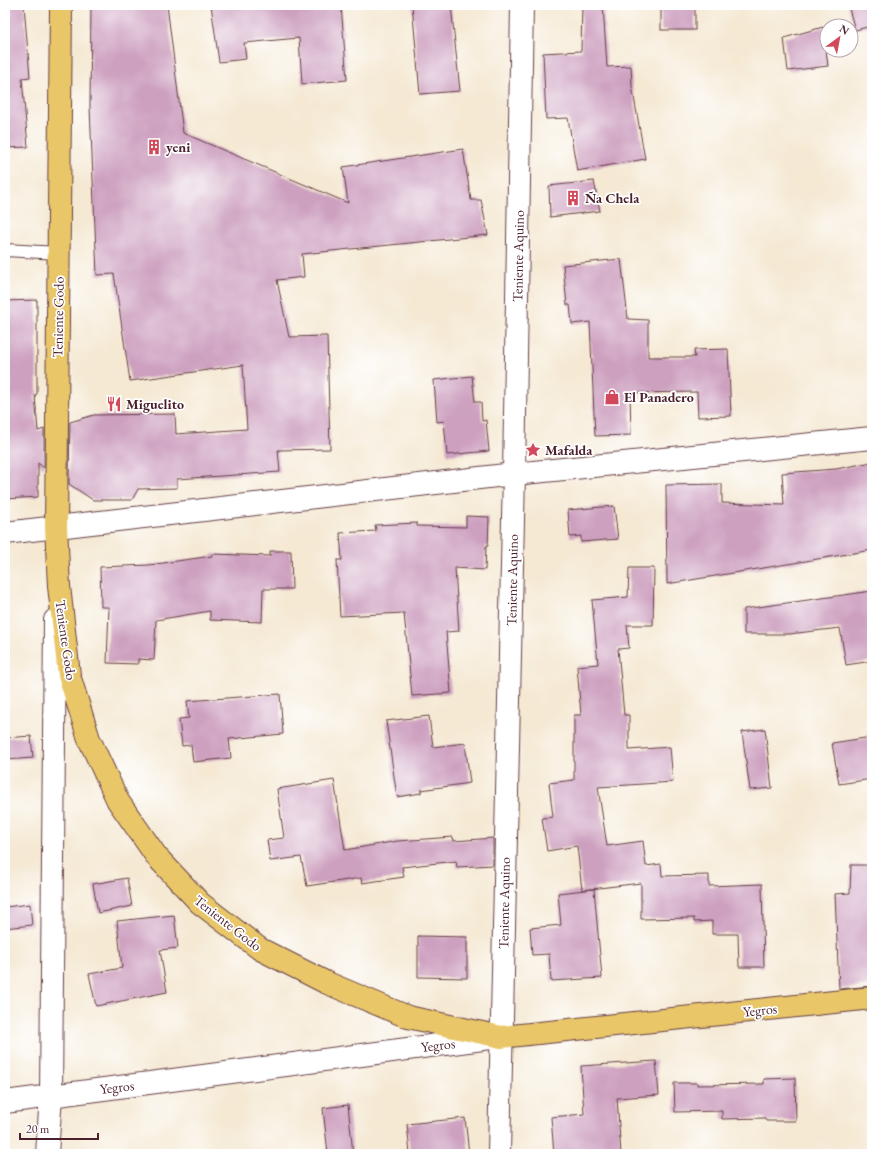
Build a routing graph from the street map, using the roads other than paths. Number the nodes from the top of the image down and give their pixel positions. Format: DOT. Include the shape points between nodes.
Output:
graph roads {
  1 [pos="60,5"];
  2 [pos="522,5"];
  3 [pos="5,250"];
  4 [pos="59,253"];
  5 [pos="872,438"];
  6 [pos="514,474"];
  7 [pos="56,527"];
  8 [pos="5,533"];
  9 [pos="872,998"];
  10 [pos="501,1037"];
  11 [pos="51,1096"];
  12 [pos="5,1102"];
  13 [pos="47,1154"];
  14 [pos="499,1154"];
  1 -- 4 [label="main road, Teniente Godo"];
  2 -- 6 [label="street, Teniente Aquino"];
  3 -- 4 [label="lane"];
  4 -- 7 [label="main road, Teniente Godo"];
  5 -- 6 [label="street"];
  6 -- 7 [label="street"];
  6 -- 10 [label="street, Teniente Aquino"];
  7 -- 8 [label="street"];
  7 -- 10 [label="main road, Teniente Godo" via="59,586 69,675 89,739 118,801 157,857 200,903 260,949 325,982 408,1017"];
  7 -- 11 [label="street"];
  9 -- 10 [label="main road, Yegros"];
  10 -- 11 [label="street, Yegros"];
  10 -- 14 [label="street, Teniente Aquino"];
  11 -- 12 [label="street, Yegros"];
  11 -- 13 [label="street"];
}
